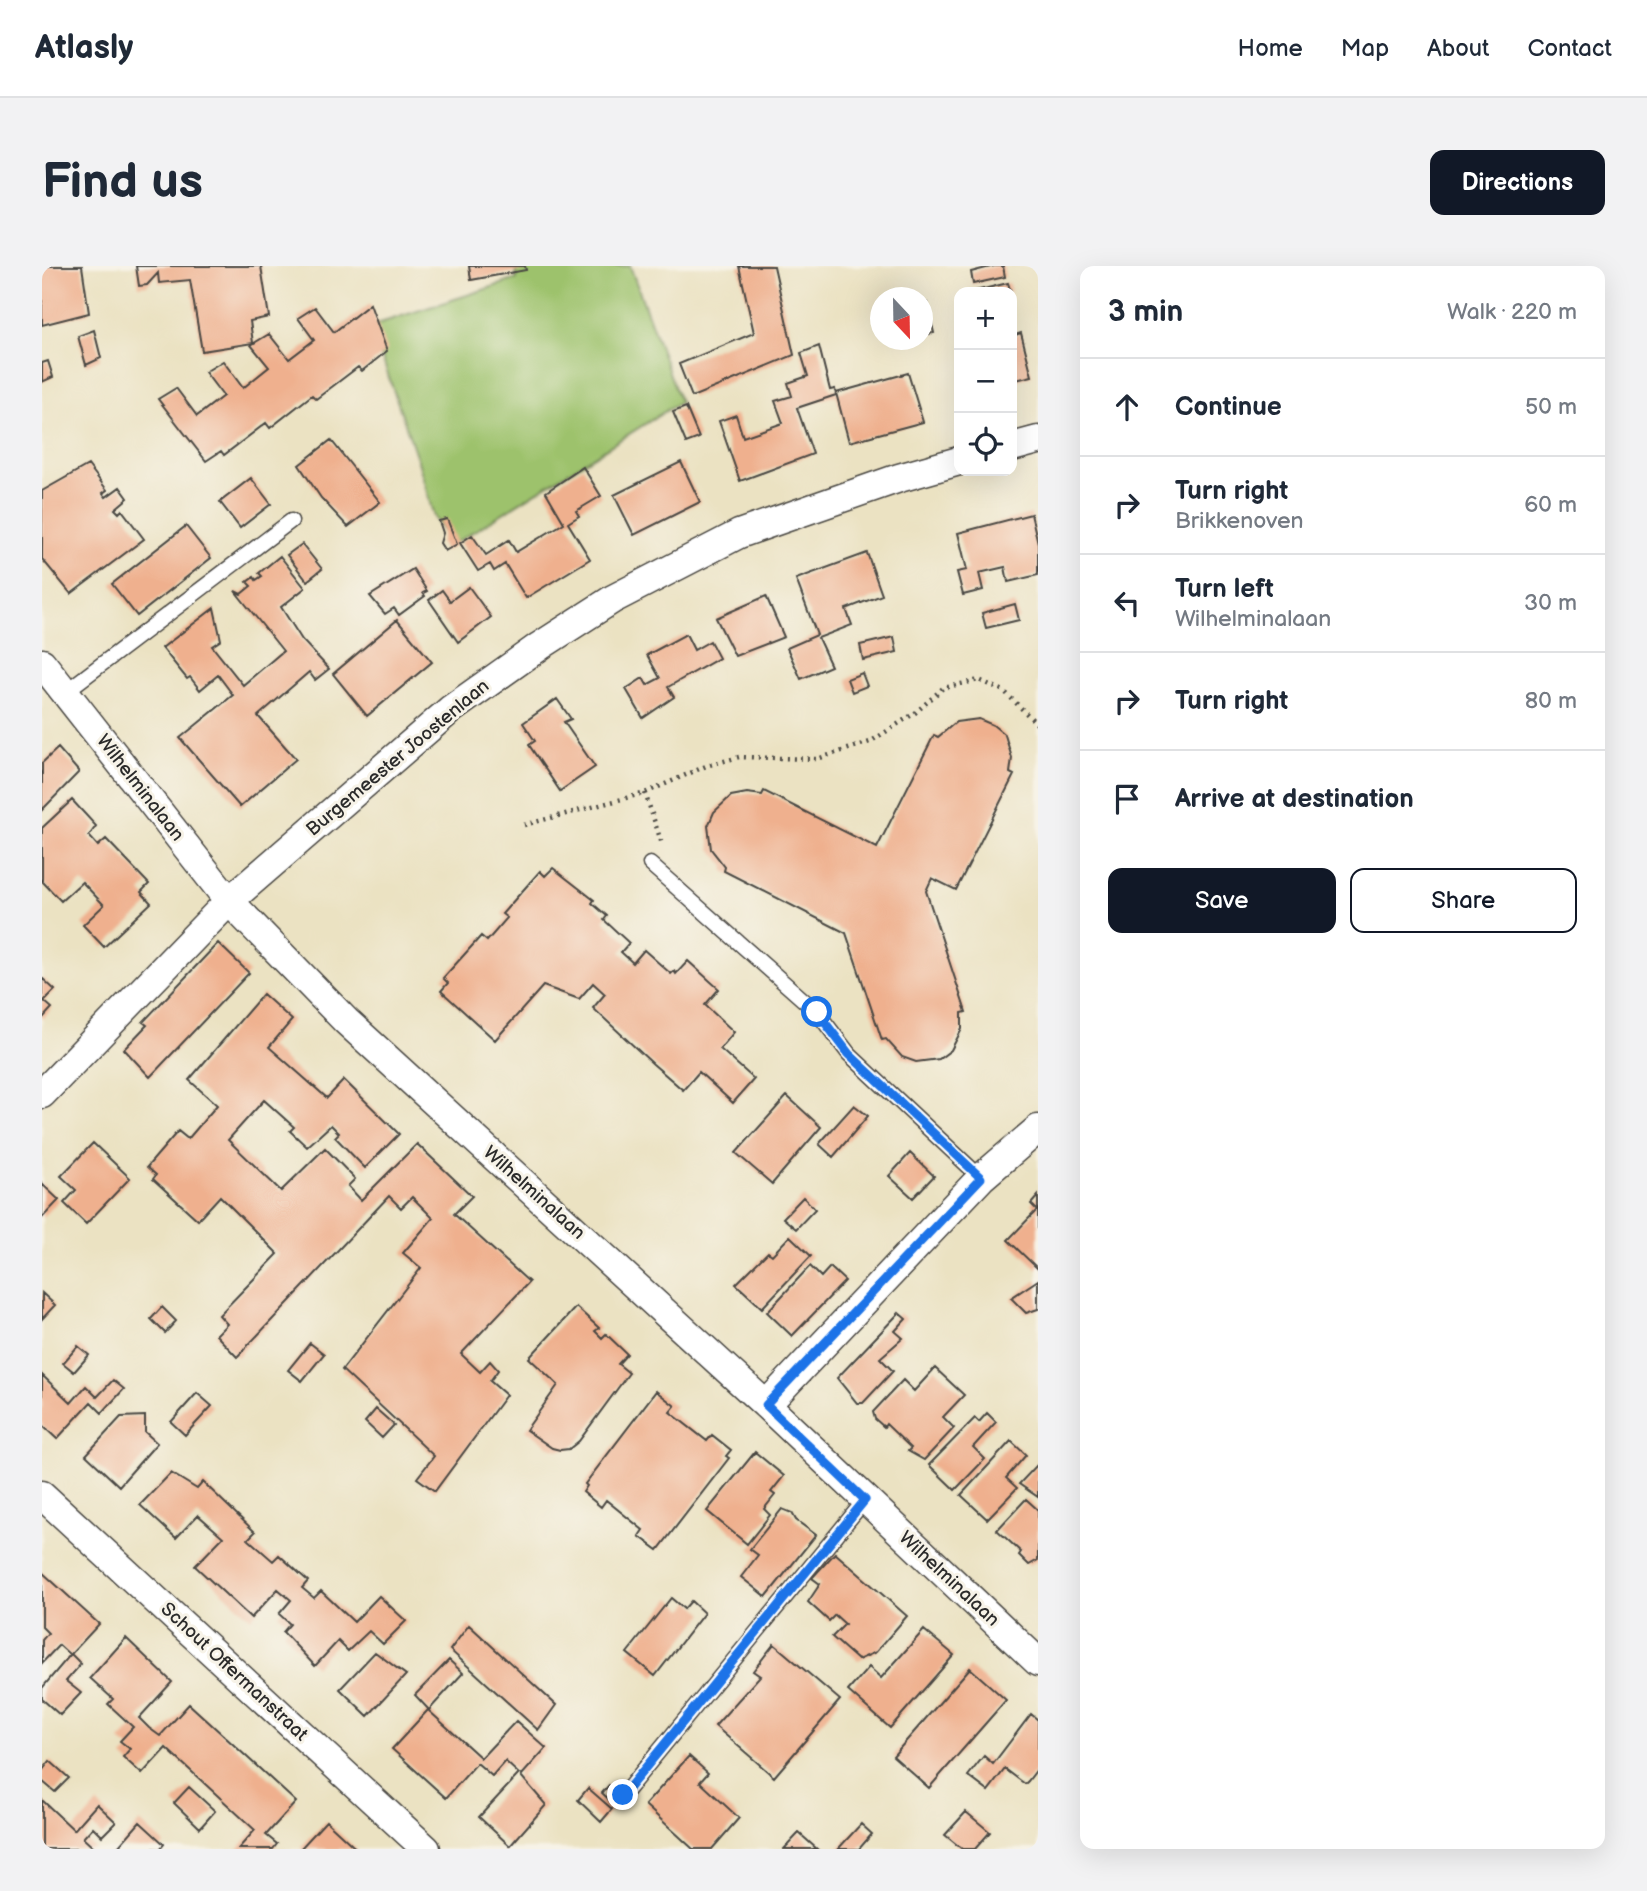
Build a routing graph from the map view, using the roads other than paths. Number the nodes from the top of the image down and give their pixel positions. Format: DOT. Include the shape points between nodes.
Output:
graph roads {
  1 [pos="1038,440"];
  2 [pos="1017,446"];
  3 [pos="954,462"];
  4 [pos="291,521"];
  5 [pos="42,663"];
  6 [pos="65,692"];
  7 [pos="650,863"];
  8 [pos="229,901"];
  9 [pos="42,1094"];
  10 [pos="1037,1122"];
  11 [pos="981,1178"];
  12 [pos="766,1405"];
  13 [pos="42,1495"];
  14 [pos="865,1500"];
  15 [pos="1038,1662"];
  16 [pos="623,1795"];
  17 [pos="426,1849"];
  1 -- 2 [label="street"];
  3 -- 8 [label="street, Burgemeester Joostenlaan" via="739,534 613,599 450,710"];
  4 -- 6 [label="lane"];
  5 -- 6 [label="street, Wilhelminalaan"];
  6 -- 8 [label="street, Wilhelminalaan"];
  7 -- 11 [label="lane" via="817,1012 849,1054"];
  8 -- 9 [label="street, Burgemeester Joostenlaan"];
  8 -- 12 [label="street, Wilhelminalaan" via="346,1021"];
  10 -- 11 [label="street"];
  11 -- 12 [label="street"];
  12 -- 14 [label="street, Wilhelminalaan"];
  13 -- 17 [label="street, Schout Offermanstraat"];
  14 -- 15 [label="street, Wilhelminalaan"];
  14 -- 16 [label="lane"];
}
